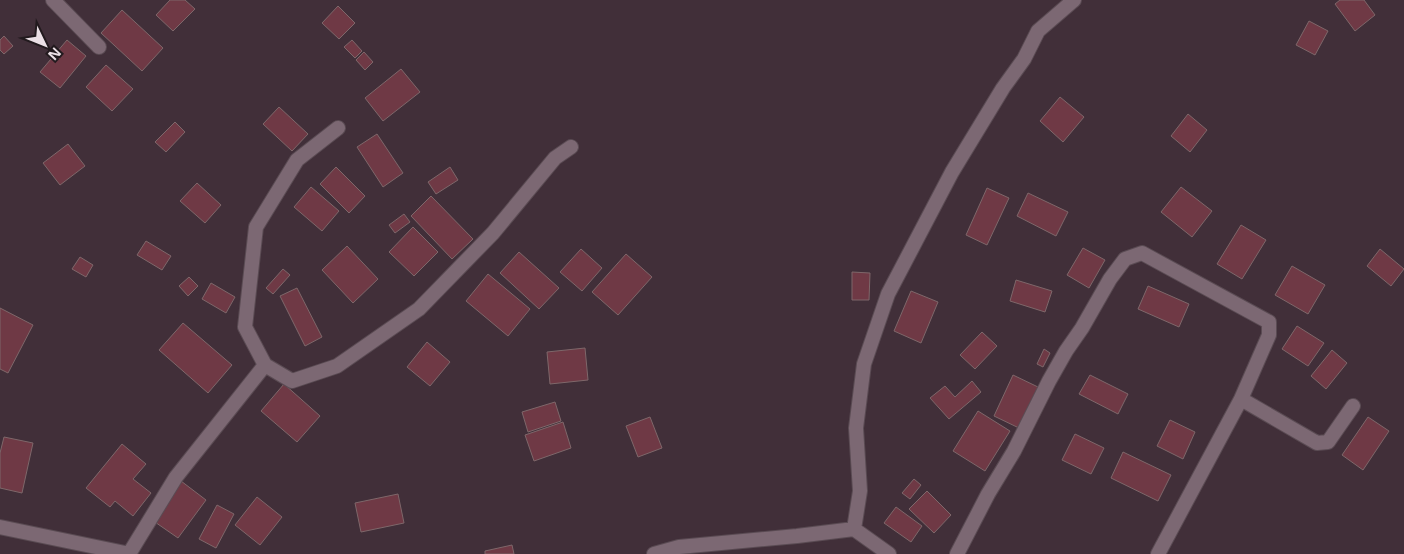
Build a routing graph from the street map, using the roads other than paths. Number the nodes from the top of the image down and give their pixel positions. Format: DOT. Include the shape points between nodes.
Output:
graph roads {
  1 [pos="53,0"];
  2 [pos="1074,0"];
  3 [pos="99,47"];
  4 [pos="338,128"];
  5 [pos="571,147"];
  6 [pos="265,365"];
  7 [pos="1241,399"];
  8 [pos="1353,406"];
  9 [pos="0,527"];
  10 [pos="854,529"];
  11 [pos="130,554"];
  12 [pos="654,554"];
  13 [pos="889,554"];
  14 [pos="957,554"];
  15 [pos="1158,554"];
  1 -- 3 [label="street"];
  2 -- 10 [label="street" via="1038,31 952,172 888,294 864,364 856,428 860,491"];
  4 -- 6 [label="street" via="297,160 256,227 245,327"];
  5 -- 6 [label="street" via="555,158 493,232 419,309 338,366 292,381"];
  6 -- 11 [label="street" via="176,477"];
  7 -- 8 [label="street" via="1317,443 1328,442"];
  7 -- 14 [label="street" via="1269,335 1269,322 1142,253 1125,259 1066,351"];
  7 -- 15 [label="street"];
  9 -- 11 [label="street"];
  10 -- 12 [label="street" via="680,546"];
  10 -- 13 [label="street"];
}
